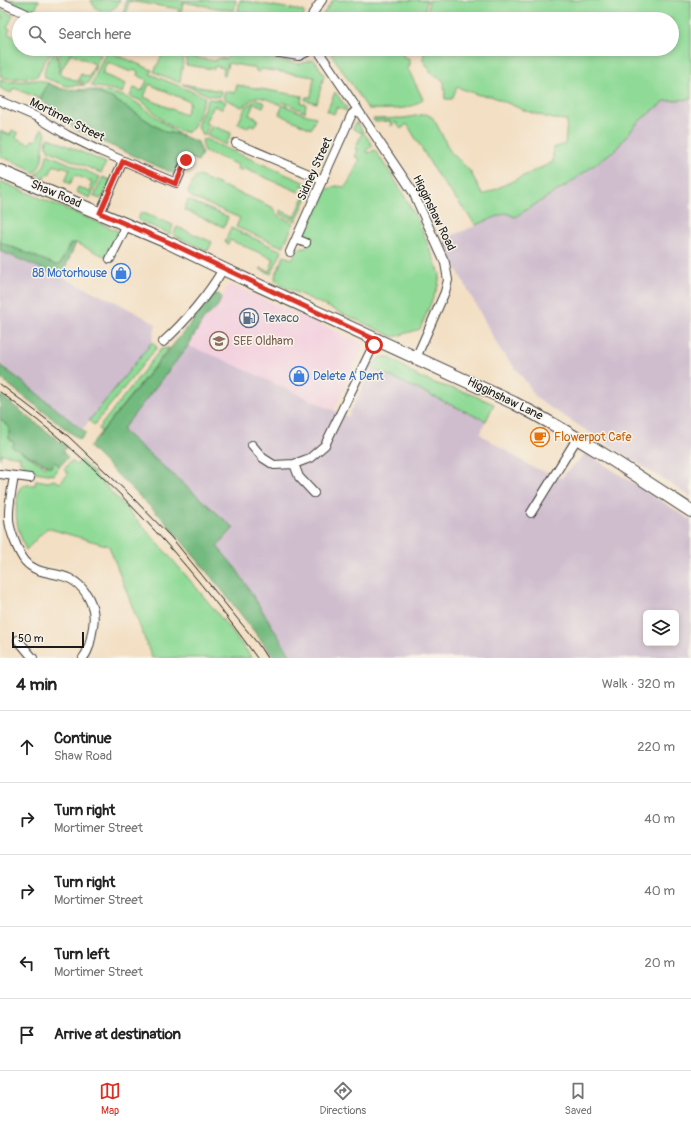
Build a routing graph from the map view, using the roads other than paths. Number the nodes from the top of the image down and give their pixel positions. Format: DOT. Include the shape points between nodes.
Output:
graph roads {
  1 [pos="322,0"];
  2 [pos="0,2"];
  3 [pos="22,12"];
  4 [pos="314,12"];
  5 [pos="323,56"];
  6 [pos="0,101"];
  7 [pos="358,110"];
  8 [pos="236,143"];
  9 [pos="186,160"];
  10 [pos="123,161"];
  11 [pos="0,171"];
  12 [pos="323,180"];
  13 [pos="100,213"];
  14 [pos="127,225"];
  15 [pos="296,239"];
  16 [pos="306,243"];
  17 [pos="290,252"];
  18 [pos="110,259"];
  19 [pos="223,269"];
  20 [pos="376,340"];
  21 [pos="163,342"];
  22 [pos="416,358"];
  23 [pos="578,437"];
  24 [pos="252,445"];
  25 [pos="294,464"];
  26 [pos="0,474"];
  27 [pos="14,476"];
  28 [pos="30,478"];
  29 [pos="314,493"];
  30 [pos="691,512"];
  31 [pos="531,513"];
  32 [pos="18,640"];
  33 [pos="86,657"];
  34 [pos="33,658"];
  1 -- 4 [label="street"];
  2 -- 3 [label="street"];
  5 -- 7 [label="street, Higginshaw Road"];
  6 -- 10 [label="street, Mortimer Street"];
  7 -- 12 [label="street, Sidney Street" via="352,114"];
  7 -- 22 [label="street, Higginshaw Road" via="413,192 445,263 448,280 445,292"];
  8 -- 12 [label="street"];
  9 -- 10 [label="street, Mortimer Street" via="176,184"];
  10 -- 13 [label="street"];
  11 -- 13 [label="main road, Shaw Road"];
  12 -- 15 [label="street, Sidney Street"];
  13 -- 14 [label="main road, Shaw Road"];
  14 -- 18 [label="street"];
  14 -- 19 [label="main road, Shaw Road"];
  15 -- 16 [label="street"];
  15 -- 17 [label="street, Sidney Street"];
  19 -- 20 [label="main road, Shaw Road"];
  19 -- 21 [label="street" via="216,282"];
  20 -- 22 [label="main road, Shaw Road"];
  20 -- 25 [label="street" via="325,445 310,458"];
  22 -- 23 [label="main road, Higginshaw Lane" via="514,403"];
  23 -- 30 [label="main road, Higginshaw Lane"];
  23 -- 31 [label="street"];
  24 -- 25 [label="street" via="263,458 274,465"];
  25 -- 29 [label="street" via="299,477"];
  26 -- 27 [label="street"];
  27 -- 28 [label="street"];
  27 -- 33 [label="street" via="9,518 12,532 24,558 35,568 68,577 79,584 94,608 90,646"];
  32 -- 34 [label="street"];
}
